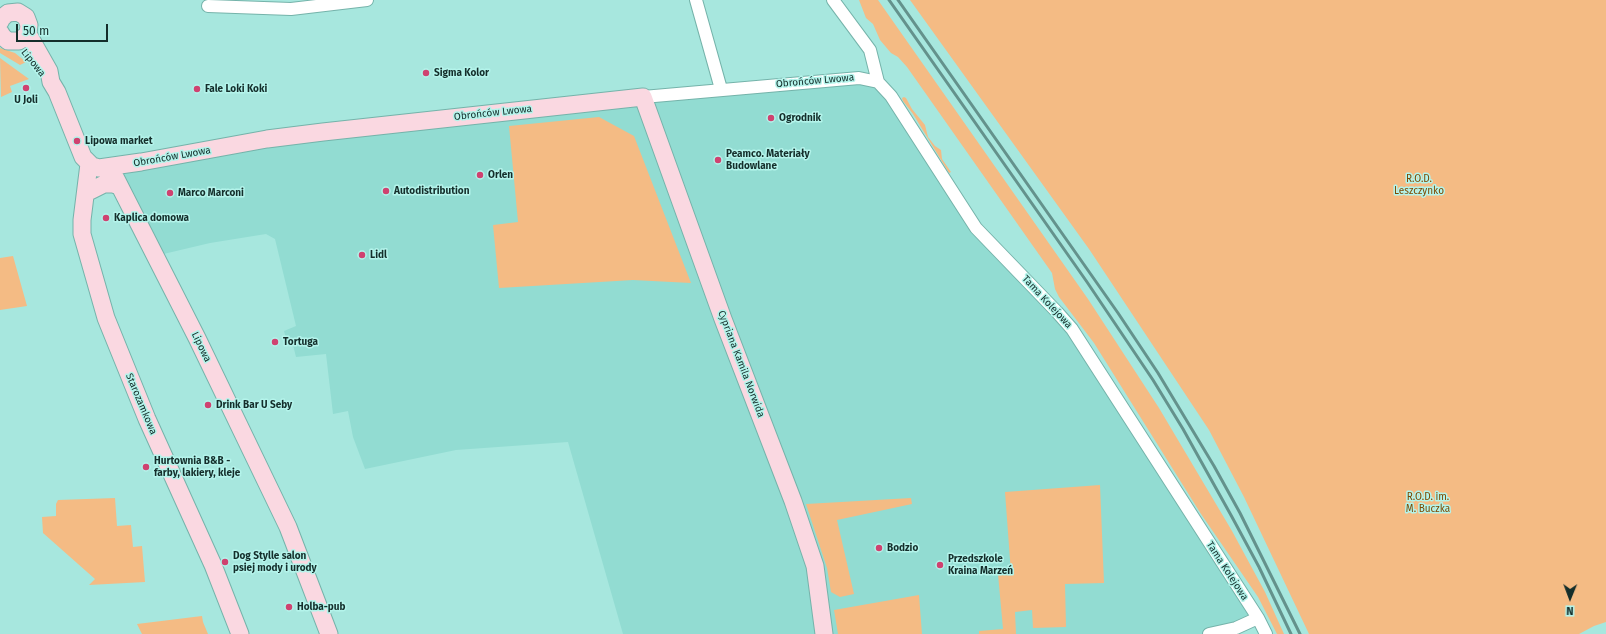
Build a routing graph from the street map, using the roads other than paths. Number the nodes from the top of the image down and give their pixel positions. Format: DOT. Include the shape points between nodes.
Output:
graph roads {
  1 [pos="367,0"];
  2 [pos="696,0"];
  3 [pos="833,0"];
  4 [pos="208,6"];
  5 [pos="10,23"];
  6 [pos="878,82"];
  7 [pos="721,89"];
  8 [pos="642,97"];
  9 [pos="89,164"];
  10 [pos="110,167"];
  11 [pos="119,186"];
  12 [pos="86,193"];
  13 [pos="1258,618"];
  14 [pos="240,634"];
  15 [pos="329,634"];
  16 [pos="824,634"];
  17 [pos="1209,634"];
  18 [pos="1266,634"];
  1 -- 4 [label="street" via="291,9"];
  2 -- 7 [label="street"];
  3 -- 6 [label="street, Tama Kolejowa" via="870,50"];
  5 -- 9 [label="street, Lipowa" via="41,76 51,82 80,151"];
  6 -- 7 [label="street, Obrońców Lwowa" via="859,78"];
  6 -- 13 [label="street, Tama Kolejowa" via="891,96 976,228 1072,329"];
  7 -- 8 [label="street, Obrońców Lwowa"];
  8 -- 10 [label="street, Obrońców Lwowa" via="267,139"];
  8 -- 16 [label="street, Cypriana Kamila Norwida" via="793,501 815,566"];
  9 -- 10 [label="street" via="99,168"];
  9 -- 12 [label="street, Starozamkowa"];
  10 -- 11 [label="street, Lipowa"];
  11 -- 12 [label="street" via="104,184"];
  11 -- 15 [label="street, Lipowa" via="197,338 288,527"];
  12 -- 14 [label="street, Starozamkowa" via="82,234 106,318 147,419 213,565"];
  13 -- 17 [label="street" via="1236,628"];
  13 -- 18 [label="street, Tama Kolejowa"];
}
